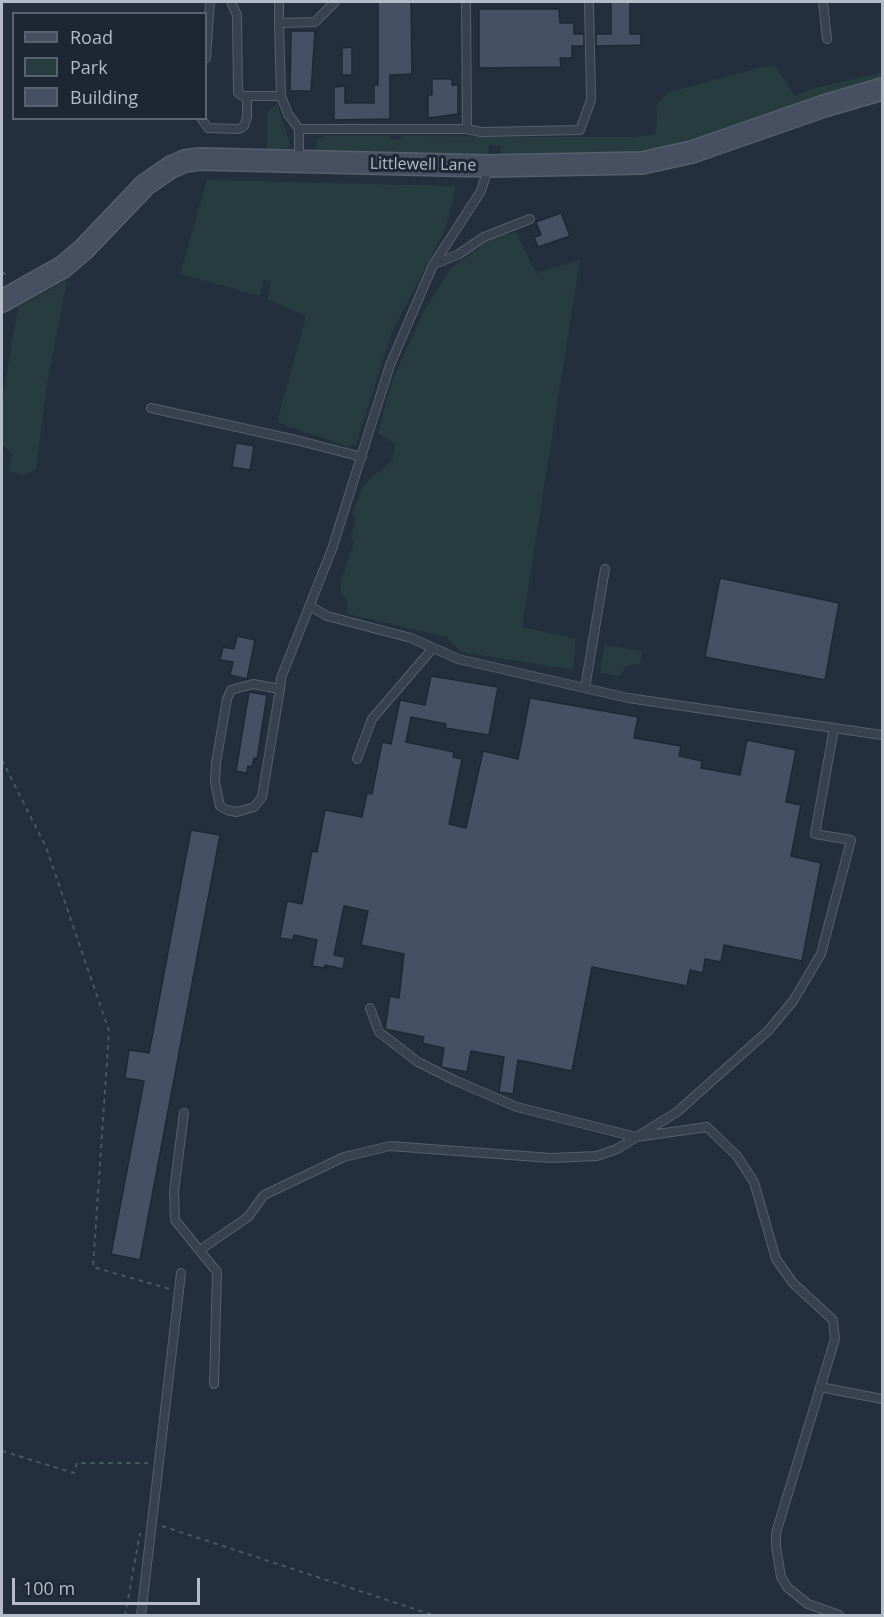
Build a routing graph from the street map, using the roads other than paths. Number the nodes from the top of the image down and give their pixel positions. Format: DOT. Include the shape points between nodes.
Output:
graph roads {
  1 [pos="210,2"];
  2 [pos="231,2"];
  3 [pos="279,2"];
  4 [pos="335,2"];
  5 [pos="466,2"];
  6 [pos="589,2"];
  7 [pos="823,2"];
  8 [pos="279,23"];
  9 [pos="827,39"];
  10 [pos="207,44"];
  11 [pos="882,89"];
  12 [pos="247,96"];
  13 [pos="281,96"];
  14 [pos="202,120"];
  15 [pos="299,129"];
  16 [pos="467,129"];
  17 [pos="299,162"];
  18 [pos="489,166"];
  19 [pos="530,219"];
  20 [pos="433,265"];
  21 [pos="2,301"];
  22 [pos="151,408"];
  23 [pos="362,457"];
  24 [pos="605,570"];
  25 [pos="309,606"];
  26 [pos="433,648"];
  27 [pos="585,688"];
  28 [pos="280,689"];
  29 [pos="834,728"];
  30 [pos="882,735"];
  31 [pos="357,759"];
  32 [pos="370,1008"];
  33 [pos="184,1113"];
  34 [pos="636,1137"];
  35 [pos="200,1250"];
  36 [pos="181,1272"];
  37 [pos="214,1384"];
  38 [pos="820,1387"];
  39 [pos="882,1399"];
  40 [pos="839,1615"];
  41 [pos="141,1616"];
  1 -- 10 [label="lane"];
  2 -- 12 [label="lane" via="237,15 236,88"];
  3 -- 8 [label="lane"];
  4 -- 8 [label="lane" via="315,22"];
  5 -- 16 [label="lane"];
  6 -- 16 [label="lane" via="591,100 580,130"];
  7 -- 9 [label="lane"];
  8 -- 13 [label="lane"];
  11 -- 18 [label="street, Littlewell Lane" via="662,160 616,165"];
  12 -- 13 [label="lane"];
  12 -- 14 [label="lane" via="247,117 239,129 208,128"];
  13 -- 15 [label="lane"];
  15 -- 16 [label="lane"];
  15 -- 17 [label="lane"];
  17 -- 18 [label="street, Littlewell Lane"];
  17 -- 21 [label="street, Littlewell Lane" via="200,159 171,167 146,185 63,267"];
  18 -- 20 [label="lane" via="481,190"];
  19 -- 20 [label="lane" via="483,237 459,254"];
  20 -- 23 [label="lane" via="390,365"];
  22 -- 23 [label="lane"];
  23 -- 25 [label="lane"];
  24 -- 27 [label="lane"];
  25 -- 26 [label="lane" via="327,616 411,638"];
  25 -- 28 [label="lane"];
  26 -- 27 [label="lane" via="458,659"];
  26 -- 31 [label="lane" via="372,719"];
  27 -- 29 [label="lane" via="628,698"];
  28 -- 28 [label="lane" via="253,684 231,690 227,699 215,782 220,806 227,810 237,812 254,807 262,797"];
  29 -- 30 [label="lane"];
  29 -- 34 [label="lane" via="815,834 851,840 820,954 793,1001 768,1031 677,1112"];
  32 -- 34 [label="lane" via="379,1032 418,1062 454,1080 517,1107"];
  33 -- 35 [label="lane" via="174,1191 175,1220"];
  34 -- 35 [label="lane" via="597,1156 551,1158 390,1146 367,1151 344,1157 264,1195 248,1217"];
  34 -- 38 [label="lane" via="707,1126 737,1156 762,1203 776,1259 793,1283 833,1320 835,1339"];
  35 -- 37 [label="lane" via="217,1272"];
  36 -- 41 [label="lane"];
  38 -- 39 [label="lane"];
  38 -- 40 [label="lane" via="776,1533 776,1546 781,1577 788,1588 808,1604"];
}
